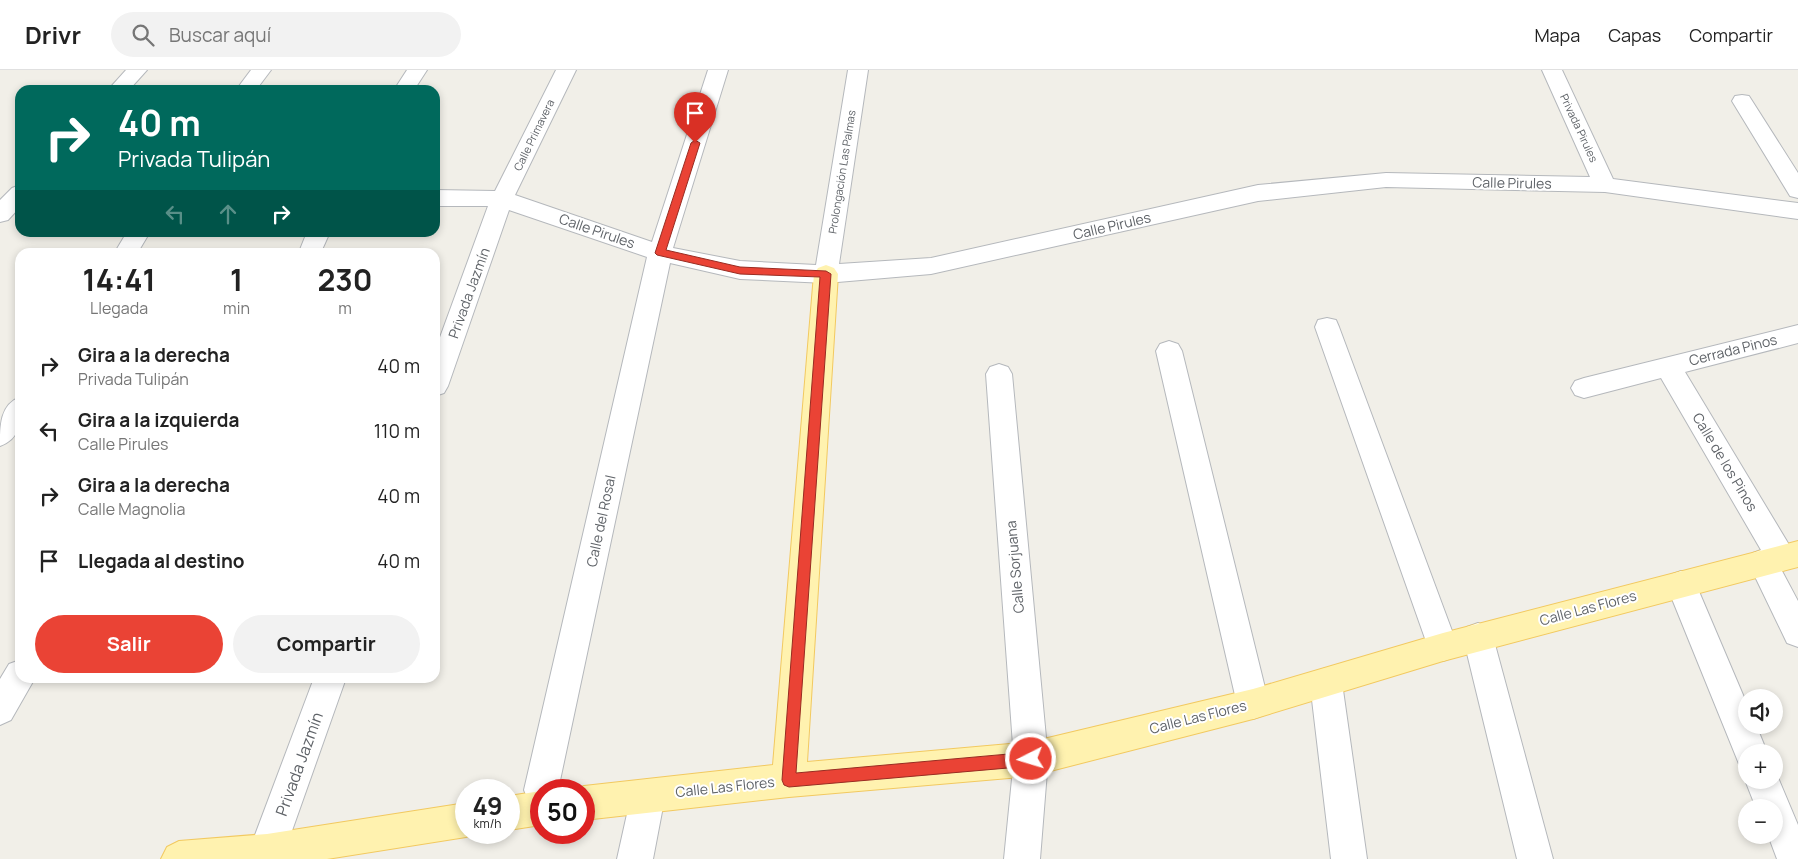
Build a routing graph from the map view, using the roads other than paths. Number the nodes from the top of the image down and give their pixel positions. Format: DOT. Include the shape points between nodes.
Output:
graph roads {
  1 [pos="137,70"];
  2 [pos="261,70"];
  3 [pos="417,70"];
  4 [pos="566,70"];
  5 [pos="718,70"];
  6 [pos="858,70"];
  7 [pos="1552,70"];
  8 [pos="123,85"];
  9 [pos="250,85"];
  10 [pos="407,85"];
  11 [pos="1742,101"];
  12 [pos="1605,185"];
  13 [pos="1798,191"];
  14 [pos="15,198"];
  15 [pos="440,198"];
  16 [pos="502,199"];
  17 [pos="1798,211"];
  18 [pos="0,214"];
  19 [pos="15,218"];
  20 [pos="0,220"];
  21 [pos="136,237"];
  22 [pos="129,248"];
  23 [pos="660,253"];
  24 [pos="826,274"];
  25 [pos="1327,327"];
  26 [pos="1798,334"];
  27 [pos="1169,351"];
  28 [pos="1668,366"];
  29 [pos="440,372"];
  30 [pos="999,374"];
  31 [pos="1584,388"];
  32 [pos="15,415"];
  33 [pos="0,435"];
  34 [pos="1781,558"];
  35 [pos="1681,584"];
  36 [pos="1798,633"];
  37 [pos="1478,637"];
  38 [pos="1443,647"];
  39 [pos="15,683"];
  40 [pos="328,683"];
  41 [pos="1326,683"];
  42 [pos="1254,704"];
  43 [pos="0,709"];
  44 [pos="1747,744"];
  45 [pos="1031,759"];
  46 [pos="539,779"];
  47 [pos="789,780"];
  48 [pos="648,796"];
  49 [pos="595,802"];
  50 [pos="455,822"];
  51 [pos="1783,830"];
  52 [pos="266,855"];
  53 [pos="179,859"];
  54 [pos="635,859"];
  55 [pos="1022,859"];
  56 [pos="1349,859"];
  57 [pos="1535,859"];
  58 [pos="1795,859"];
  1 -- 8 [label="street"];
  2 -- 9 [label="street"];
  3 -- 10 [label="street"];
  4 -- 16 [label="street, Calle Primavera"];
  5 -- 23 [label="street, Calle del Rosal"];
  6 -- 24 [label="street, Prolongación Las Palmas"];
  7 -- 12 [label="street, Privada Pirules"];
  11 -- 13 [label="street"];
  12 -- 17 [label="street, Calle Pirules"];
  12 -- 24 [label="street, Calle Pirules" via="1386,180 1258,193 931,266"];
  14 -- 18 [label="street"];
  15 -- 16 [label="street, Calle Pirules"];
  16 -- 23 [label="street, Calle Pirules"];
  16 -- 29 [label="street, Privada Jazmín"];
  19 -- 20 [label="street"];
  21 -- 22 [label="street"];
  23 -- 24 [label="street, Calle Pirules" via="740,270"];
  23 -- 46 [label="street, Calle del Rosal"];
  24 -- 47 [label="main road"];
  25 -- 38 [label="street"];
  26 -- 28 [label="street, Cerrada Pinos"];
  27 -- 42 [label="street"];
  28 -- 31 [label="street, Cerrada Pinos"];
  28 -- 34 [label="street, Calle de los Pinos"];
  30 -- 45 [label="street, Calle Sorjuana"];
  32 -- 33 [label="street"];
  34 -- 35 [label="main road, Calle Las Flores"];
  34 -- 36 [label="street, Calle de los Pinos"];
  35 -- 37 [label="main road, Calle Las Flores"];
  35 -- 44 [label="street"];
  37 -- 38 [label="main road, Calle Las Flores"];
  37 -- 57 [label="street"];
  38 -- 41 [label="main road, Calle Las Flores"];
  39 -- 43 [label="street"];
  40 -- 52 [label="street, Privada Jazmín"];
  41 -- 42 [label="main road, Calle Las Flores"];
  41 -- 56 [label="street"];
  42 -- 45 [label="main road, Calle Las Flores"];
  45 -- 47 [label="main road, Calle Las Flores"];
  45 -- 55 [label="street"];
  47 -- 48 [label="main road, Calle Las Flores"];
  48 -- 49 [label="main road, Calle Las Flores"];
  48 -- 54 [label="street"];
  50 -- 52 [label="main road"];
  51 -- 58 [label="street"];
  52 -- 53 [label="main road"];
}
